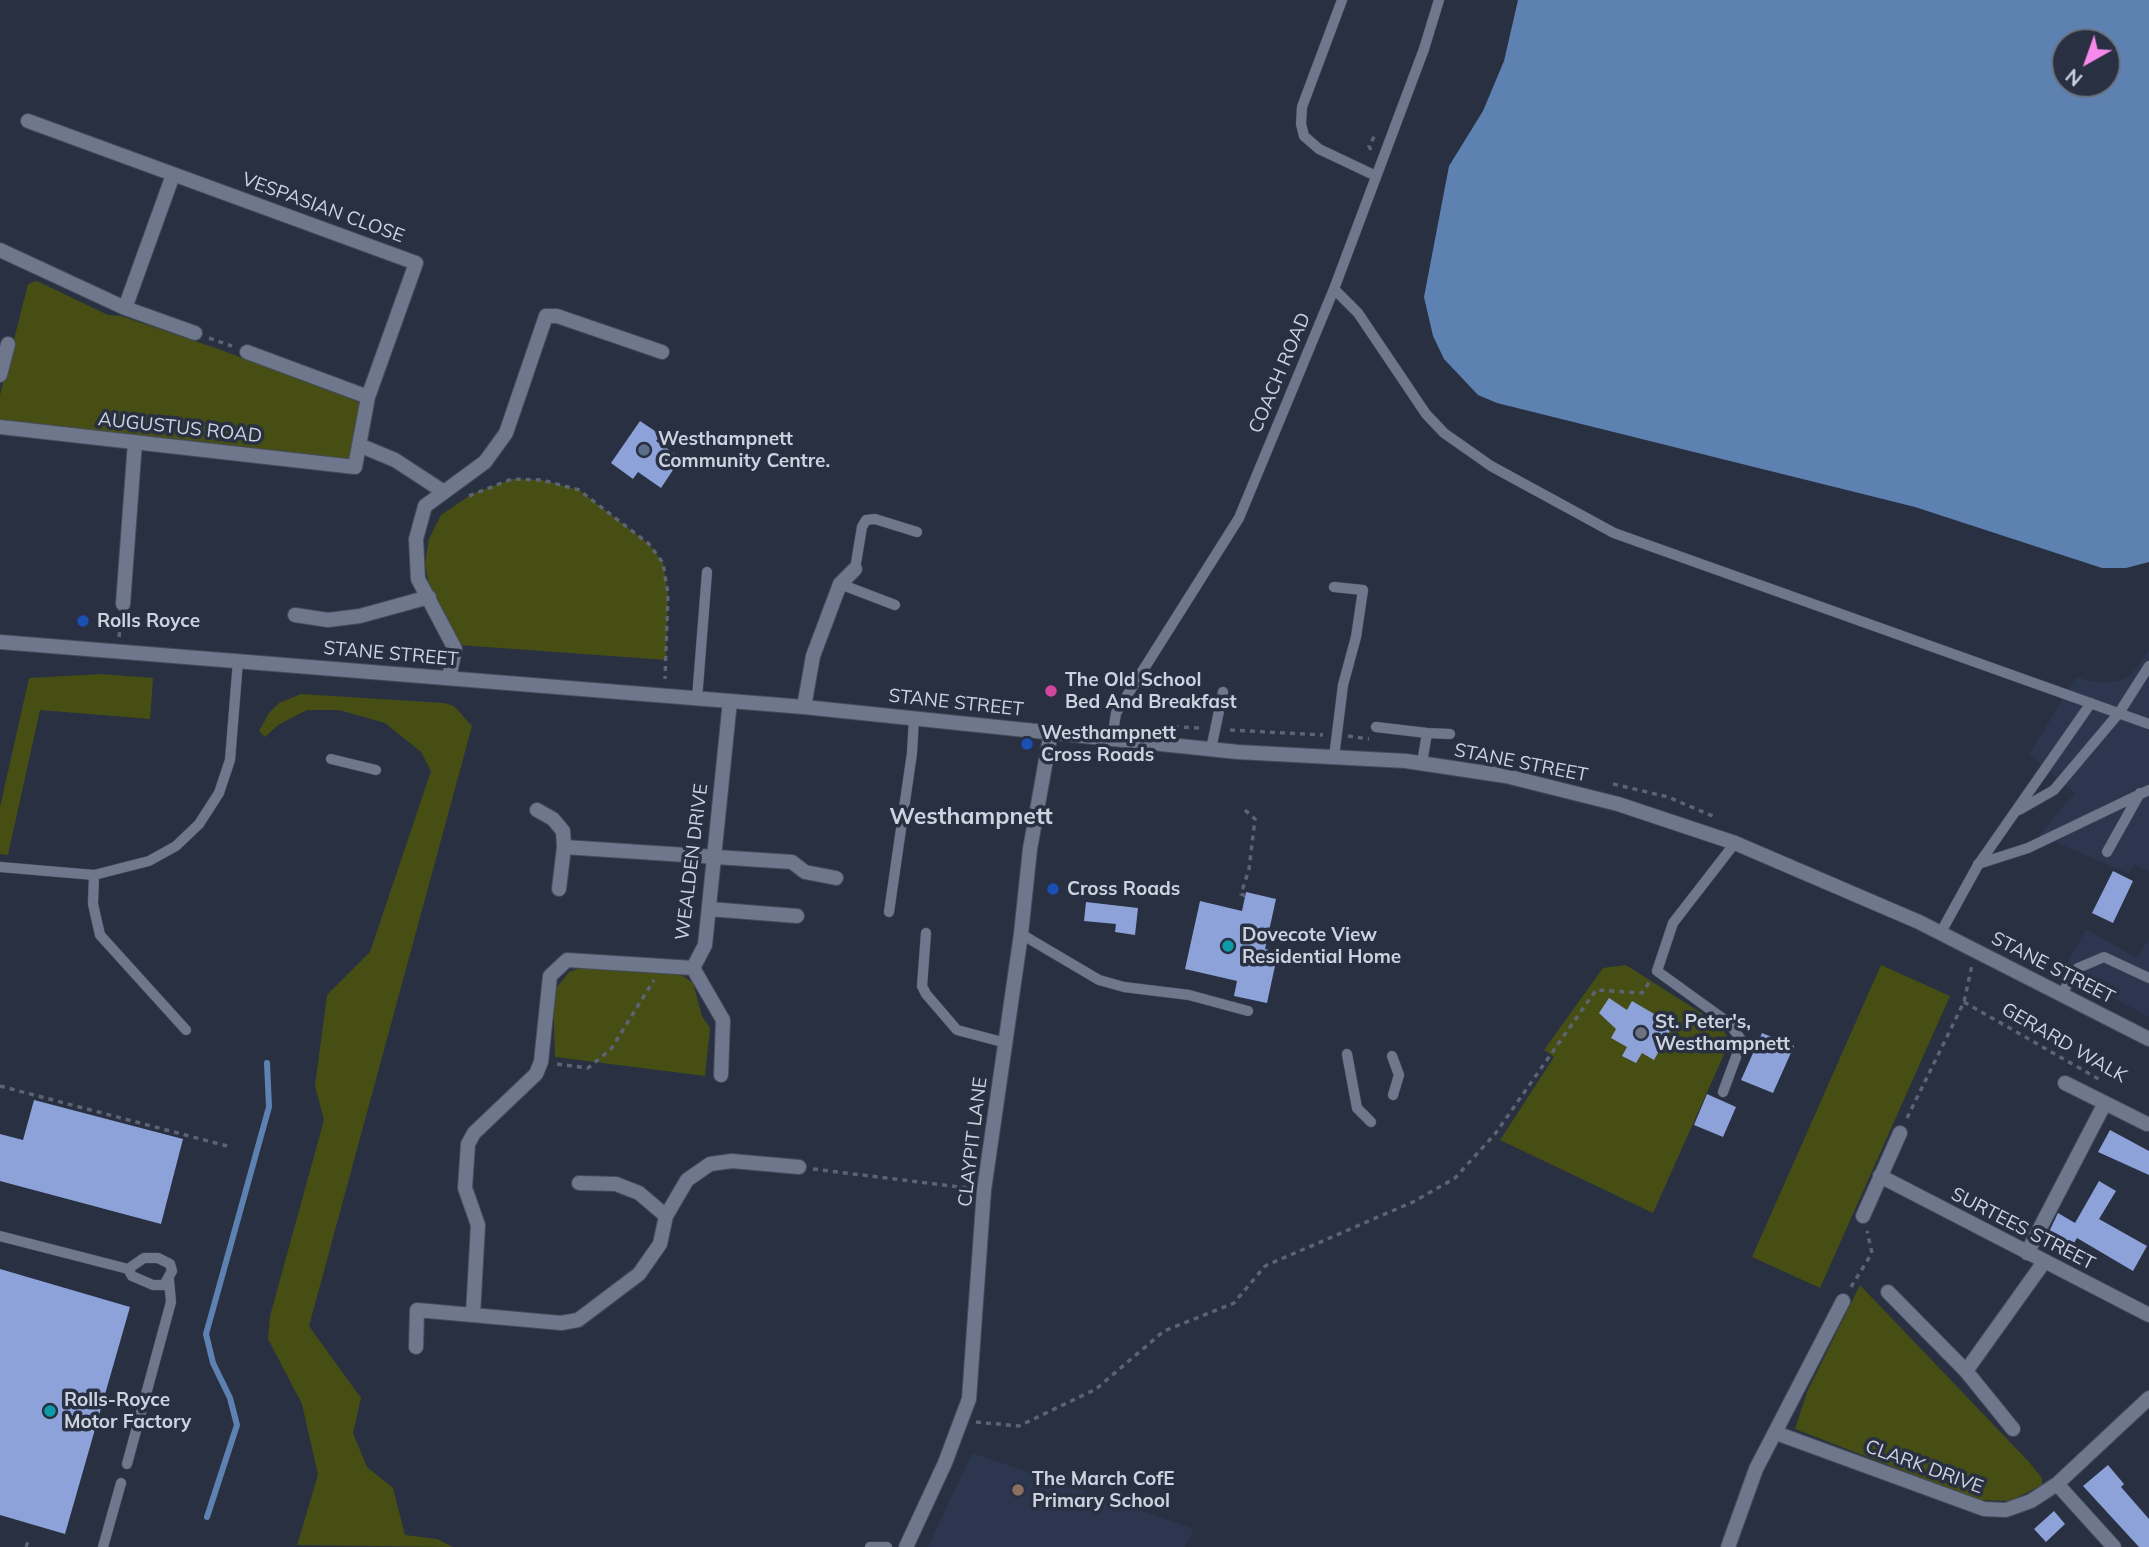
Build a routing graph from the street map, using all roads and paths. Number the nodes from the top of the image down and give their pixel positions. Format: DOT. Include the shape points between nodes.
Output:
graph roads {
  1 [pos="1342,0"];
  2 [pos="1439,0"];
  3 [pos="28,121"];
  4 [pos="173,175"];
  5 [pos="1376,176"];
  6 [pos="0,250"];
  7 [pos="1334,289"];
  8 [pos="125,308"];
  9 [pos="195,332"];
  10 [pos="8,344"];
  11 [pos="247,352"];
  12 [pos="662,352"];
  13 [pos="0,375"];
  14 [pos="368,397"];
  15 [pos="0,427"];
  16 [pos="135,442"];
  17 [pos="359,446"];
  18 [pos="355,467"];
  19 [pos="444,492"];
  20 [pos="462,501"];
  21 [pos="917,531"];
  22 [pos="855,569"];
  23 [pos="707,572"];
  24 [pos="840,584"];
  25 [pos="1334,587"];
  26 [pos="429,597"];
  27 [pos="123,604"];
  28 [pos="894,605"];
  29 [pos="295,615"];
  30 [pos="0,642"];
  31 [pos="118,651"];
  32 [pos="238,661"];
  33 [pos="2149,666"];
  34 [pos="449,678"];
  35 [pos="697,691"];
  36 [pos="1223,692"];
  37 [pos="730,701"];
  38 [pos="2091,703"];
  39 [pos="804,707"];
  40 [pos="2119,713"];
  41 [pos="914,718"];
  42 [pos="2149,724"];
  43 [pos="1166,726"];
  44 [pos="1376,727"];
  45 [pos="1216,729"];
  46 [pos="1051,732"];
  47 [pos="1427,733"];
  48 [pos="1450,734"];
  49 [pos="1337,736"];
  50 [pos="1112,739"];
  51 [pos="1377,739"];
  52 [pos="1211,749"];
  53 [pos="1088,751"];
  54 [pos="1068,755"];
  55 [pos="1334,757"];
  56 [pos="331,759"];
  57 [pos="1422,763"];
  58 [pos="376,770"];
  59 [pos="1603,781"];
  60 [pos="2145,791"];
  61 [pos="537,810"];
  62 [pos="1245,810"];
  63 [pos="2018,810"];
  64 [pos="1719,819"];
  65 [pos="1735,843"];
  66 [pos="564,848"];
  67 [pos="2107,852"];
  68 [pos="714,856"];
  69 [pos="1978,865"];
  70 [pos="0,867"];
  71 [pos="94,875"];
  72 [pos="836,878"];
  73 [pos="559,889"];
  74 [pos="1246,896"];
  75 [pos="709,909"];
  76 [pos="889,912"];
  77 [pos="797,916"];
  78 [pos="1941,932"];
  79 [pos="926,933"];
  80 [pos="1021,934"];
  81 [pos="1972,964"];
  82 [pos="661,968"];
  83 [pos="693,968"];
  84 [pos="1657,971"];
  85 [pos="2149,978"];
  86 [pos="2062,993"];
  87 [pos="1964,1002"];
  88 [pos="1248,1011"];
  89 [pos="186,1030"];
  90 [pos="2149,1039"];
  91 [pos="1006,1043"];
  92 [pos="1347,1054"];
  93 [pos="1392,1056"];
  94 [pos="541,1062"];
  95 [pos="721,1075"];
  96 [pos="2103,1082"];
  97 [pos="2065,1083"];
  98 [pos="0,1086"];
  99 [pos="1723,1092"];
  100 [pos="1393,1095"];
  101 [pos="2105,1103"];
  102 [pos="1371,1122"];
  103 [pos="2147,1124"];
  104 [pos="1900,1133"];
  105 [pos="227,1146"];
  106 [pos="799,1167"];
  107 [pos="1880,1176"];
  108 [pos="579,1183"];
  109 [pos="984,1190"];
  110 [pos="666,1216"];
  111 [pos="1863,1216"];
  112 [pos="0,1236"];
  113 [pos="2027,1253"];
  114 [pos="2044,1262"];
  115 [pos="128,1269"];
  116 [pos="169,1280"];
  117 [pos="1888,1292"];
  118 [pos="1843,1301"];
  119 [pos="473,1314"];
  120 [pos="2149,1315"];
  121 [pos="416,1347"];
  122 [pos="1966,1371"];
  123 [pos="2149,1398"];
  124 [pos="961,1420"];
  125 [pos="2013,1429"];
  126 [pos="1776,1433"];
  127 [pos="127,1464"];
  128 [pos="121,1483"];
  129 [pos="2057,1484"];
  130 [pos="103,1547"];
  131 [pos="870,1547"];
  132 [pos="887,1547"];
  133 [pos="906,1547"];
  134 [pos="1728,1547"];
  135 [pos="2114,1547"];
  1 -- 5 [label="lane" via="1302,107 1301,124 1304,136 1319,149"];
  2 -- 5 [label="lane, COACH ROAD"];
  3 -- 4 [label="street, VESPASIAN CLOSE"];
  4 -- 8 [label="street"];
  4 -- 14 [label="street, VESPASIAN CLOSE" via="416,263"];
  5 -- 7 [label="lane, COACH ROAD"];
  6 -- 8 [label="street"];
  7 -- 38 [label="lane" via="1358,313 1426,414 1444,433 1491,466 1603,527"];
  7 -- 50 [label="lane, COACH ROAD" via="1239,518 1116,713"];
  8 -- 9 [label="street"];
  9 -- 11 [label="path"];
  10 -- 13 [label="street"];
  11 -- 14 [label="street"];
  12 -- 19 [label="street" via="546,316 506,433 485,462"];
  14 -- 17 [label="street, VESPASIAN CLOSE"];
  15 -- 16 [label="street, AUGUSTUS ROAD"];
  16 -- 18 [label="street, AUGUSTUS ROAD"];
  16 -- 27 [label="street"];
  17 -- 18 [label="street, VESPASIAN CLOSE"];
  17 -- 19 [label="street" via="395,460"];
  19 -- 26 [label="street" via="425,506 416,539 418,579"];
  20 -- 35 [label="path" via="512,480 542,480 579,490 649,544 663,563 668,594 665,682"];
  21 -- 22 [label="lane" via="866,520"];
  22 -- 24 [label="street"];
  23 -- 35 [label="lane"];
  24 -- 28 [label="lane"];
  24 -- 39 [label="street" via="813,656"];
  25 -- 49 [label="lane" via="1363,590"];
  26 -- 29 [label="street" via="360,616 328,620"];
  26 -- 34 [label="street" via="455,649"];
  27 -- 31 [label="path"];
  30 -- 31 [label="street, STANE STREET"];
  31 -- 32 [label="street, STANE STREET"];
  32 -- 34 [label="street, STANE STREET"];
  32 -- 71 [label="lane" via="230,760 219,793 199,824 176,846 149,861"];
  33 -- 40 [label="lane"];
  34 -- 35 [label="street, STANE STREET"];
  35 -- 37 [label="street, STANE STREET"];
  36 -- 45 [label="lane"];
  37 -- 39 [label="street, STANE STREET"];
  37 -- 68 [label="street, WEALDEN DRIVE"];
  38 -- 40 [label="lane"];
  38 -- 63 [label="lane"];
  39 -- 41 [label="street, STANE STREET"];
  40 -- 42 [label="lane"];
  40 -- 63 [label="lane" via="2054,790"];
  41 -- 46 [label="street, STANE STREET"];
  41 -- 76 [label="lane"];
  43 -- 45 [label="path"];
  44 -- 47 [label="lane"];
  45 -- 49 [label="path"];
  45 -- 52 [label="lane"];
  46 -- 50 [label="street, STANE STREET"];
  46 -- 80 [label="street, CLAYPIT LANE" via="1030,849"];
  47 -- 48 [label="lane"];
  47 -- 57 [label="lane"];
  49 -- 51 [label="path"];
  49 -- 55 [label="lane"];
  50 -- 52 [label="street, STANE STREET"];
  52 -- 55 [label="street, STANE STREET"];
  53 -- 54 [label="path"];
  55 -- 57 [label="street, STANE STREET"];
  56 -- 58 [label="lane"];
  57 -- 65 [label="street, STANE STREET" via="1555,786"];
  59 -- 64 [label="path" via="1668,797"];
  60 -- 67 [label="lane"];
  60 -- 69 [label="lane" via="2073,828"];
  61 -- 66 [label="street" via="562,831"];
  62 -- 74 [label="path" via="1255,819 1241,894"];
  63 -- 69 [label="lane"];
  65 -- 78 [label="street, STANE STREET"];
  65 -- 84 [label="lane" via="1673,923"];
  66 -- 68 [label="street"];
  66 -- 73 [label="street"];
  68 -- 72 [label="street" via="792,862 805,872"];
  68 -- 75 [label="street, WEALDEN DRIVE"];
  69 -- 78 [label="lane"];
  70 -- 71 [label="lane"];
  71 -- 89 [label="lane" via="96,921 106,944"];
  75 -- 77 [label="street, WEALDEN DRIVE"];
  75 -- 83 [label="street, WEALDEN DRIVE" via="705,945"];
  78 -- 86 [label="street, STANE STREET"];
  79 -- 91 [label="lane" via="922,986 926,994 957,1030"];
  80 -- 88 [label="lane" via="1098,980 1189,995"];
  80 -- 91 [label="street, CLAYPIT LANE"];
  81 -- 87 [label="path"];
  82 -- 83 [label="street, WEALDEN DRIVE"];
  82 -- 94 [label="path" via="611,1049 589,1068"];
  82 -- 94 [label="street, WEALDEN DRIVE" via="567,960 550,976"];
  83 -- 95 [label="street" via="723,1020"];
  84 -- 99 [label="lane" via="1729,1023 1741,1041"];
  84 -- 124 [label="path" via="1642,993 1596,990 1496,1134 1455,1178 1415,1201 1265,1266 1234,1303 1164,1331 1096,1389 1019,1426"];
  85 -- 86 [label="lane" via="2104,957 2078,968"];
  86 -- 90 [label="street, STANE STREET"];
  87 -- 96 [label="path, GERARD WALK"];
  87 -- 104 [label="path"];
  91 -- 109 [label="street, CLAYPIT LANE"];
  92 -- 102 [label="lane" via="1357,1108"];
  93 -- 100 [label="lane" via="1399,1074"];
  94 -- 119 [label="street" via="536,1074 468,1144 465,1188 478,1224"];
  97 -- 101 [label="street"];
  98 -- 105 [label="path"];
  101 -- 103 [label="street"];
  101 -- 113 [label="street"];
  104 -- 107 [label="street"];
  106 -- 109 [label="path"];
  106 -- 110 [label="street" via="732,1161 710,1164 687,1180"];
  107 -- 111 [label="street"];
  107 -- 113 [label="street, SURTEES STREET"];
  108 -- 110 [label="street" via="616,1184 639,1193"];
  109 -- 124 [label="street, CLAYPIT LANE" via="969,1399"];
  110 -- 119 [label="street" via="660,1244 639,1274 578,1320 561,1323"];
  111 -- 118 [label="path" via="1872,1252"];
  112 -- 115 [label="lane"];
  113 -- 114 [label="street, SURTEES STREET"];
  114 -- 120 [label="street, SURTEES STREET"];
  114 -- 122 [label="street"];
  115 -- 116 [label="lane" via="132,1276 153,1285 164,1286"];
  115 -- 116 [label="lane" via="144,1258 158,1258 170,1264"];
  116 -- 127 [label="lane" via="171,1302"];
  117 -- 122 [label="street"];
  118 -- 126 [label="street"];
  119 -- 121 [label="street" via="417,1310"];
  122 -- 125 [label="street"];
  123 -- 129 [label="street, CLARK DRIVE"];
  124 -- 133 [label="street, CLAYPIT LANE"];
  126 -- 129 [label="street, CLARK DRIVE" via="1984,1510 2006,1510"];
  126 -- 134 [label="street" via="1756,1469"];
  128 -- 130 [label="lane"];
  129 -- 135 [label="street"];
  131 -- 132 [label="lane"];
}
